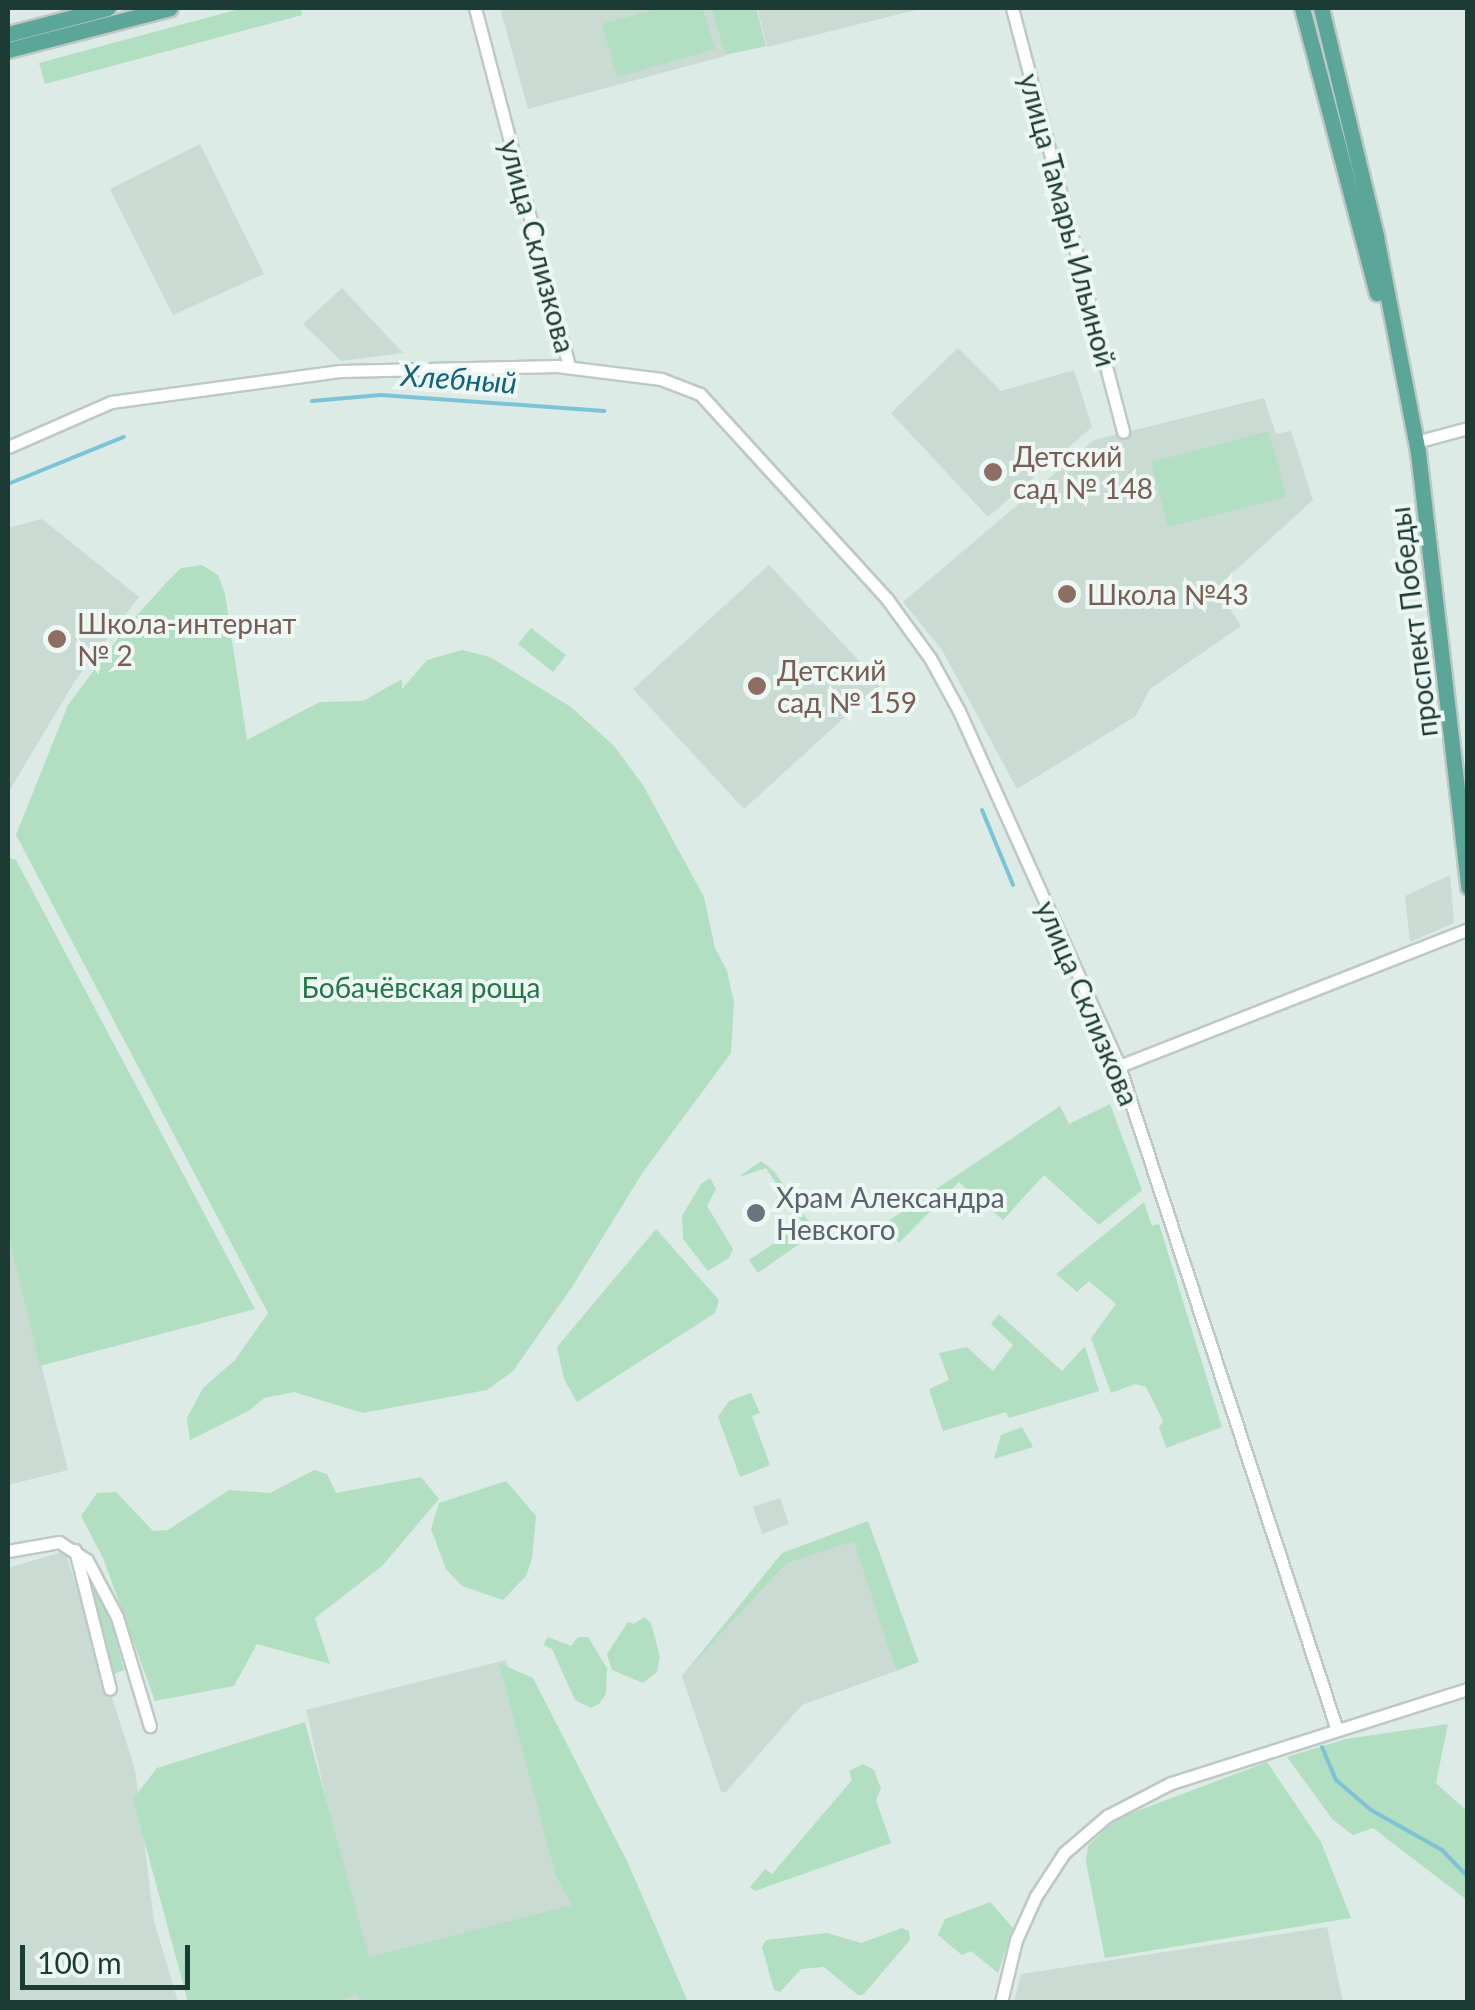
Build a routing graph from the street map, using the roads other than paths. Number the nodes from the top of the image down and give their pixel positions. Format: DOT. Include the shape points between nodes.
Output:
graph roads {
  1 [pos="108,8"];
  2 [pos="170,8"];
  3 [pos="475,8"];
  4 [pos="1012,8"];
  5 [pos="1302,8"];
  6 [pos="1321,8"];
  7 [pos="8,34"];
  8 [pos="8,50"];
  9 [pos="1398,354"];
  10 [pos="569,367"];
  11 [pos="1468,428"];
  12 [pos="1123,432"];
  13 [pos="1416,442"];
  14 [pos="8,447"];
  15 [pos="1468,887"];
  16 [pos="1468,930"];
  17 [pos="1119,1066"];
  18 [pos="74,1550"];
  19 [pos="8,1552"];
  20 [pos="110,1689"];
  21 [pos="1468,1690"];
  22 [pos="150,1726"];
  23 [pos="1337,1730"];
  24 [pos="1000,2002"];
  1 -- 7 [label="main road"];
  2 -- 8 [label="main road"];
  3 -- 10 [label="street, улица Склизкова"];
  4 -- 12 [label="street, улица Тамары Ильиной"];
  5 -- 9 [label="main road, проспект Победы"];
  6 -- 9 [label="main road, проспект Победы"];
  9 -- 13 [label="main road, проспект Победы"];
  10 -- 14 [label="street" via="396,368 281,377 111,402"];
  10 -- 17 [label="street, улица Склизкова" via="694,389 894,608 959,711"];
  11 -- 13 [label="street"];
  13 -- 15 [label="main road, проспект Победы"];
  16 -- 17 [label="street"];
  17 -- 23 [label="street, улица Склизкова"];
  18 -- 19 [label="street" via="59,1542"];
  18 -- 20 [label="street"];
  18 -- 22 [label="street" via="98,1574 117,1617"];
  21 -- 23 [label="street"];
  23 -- 24 [label="street" via="1160,1787 1088,1830 1058,1860 1025,1915"];
}
